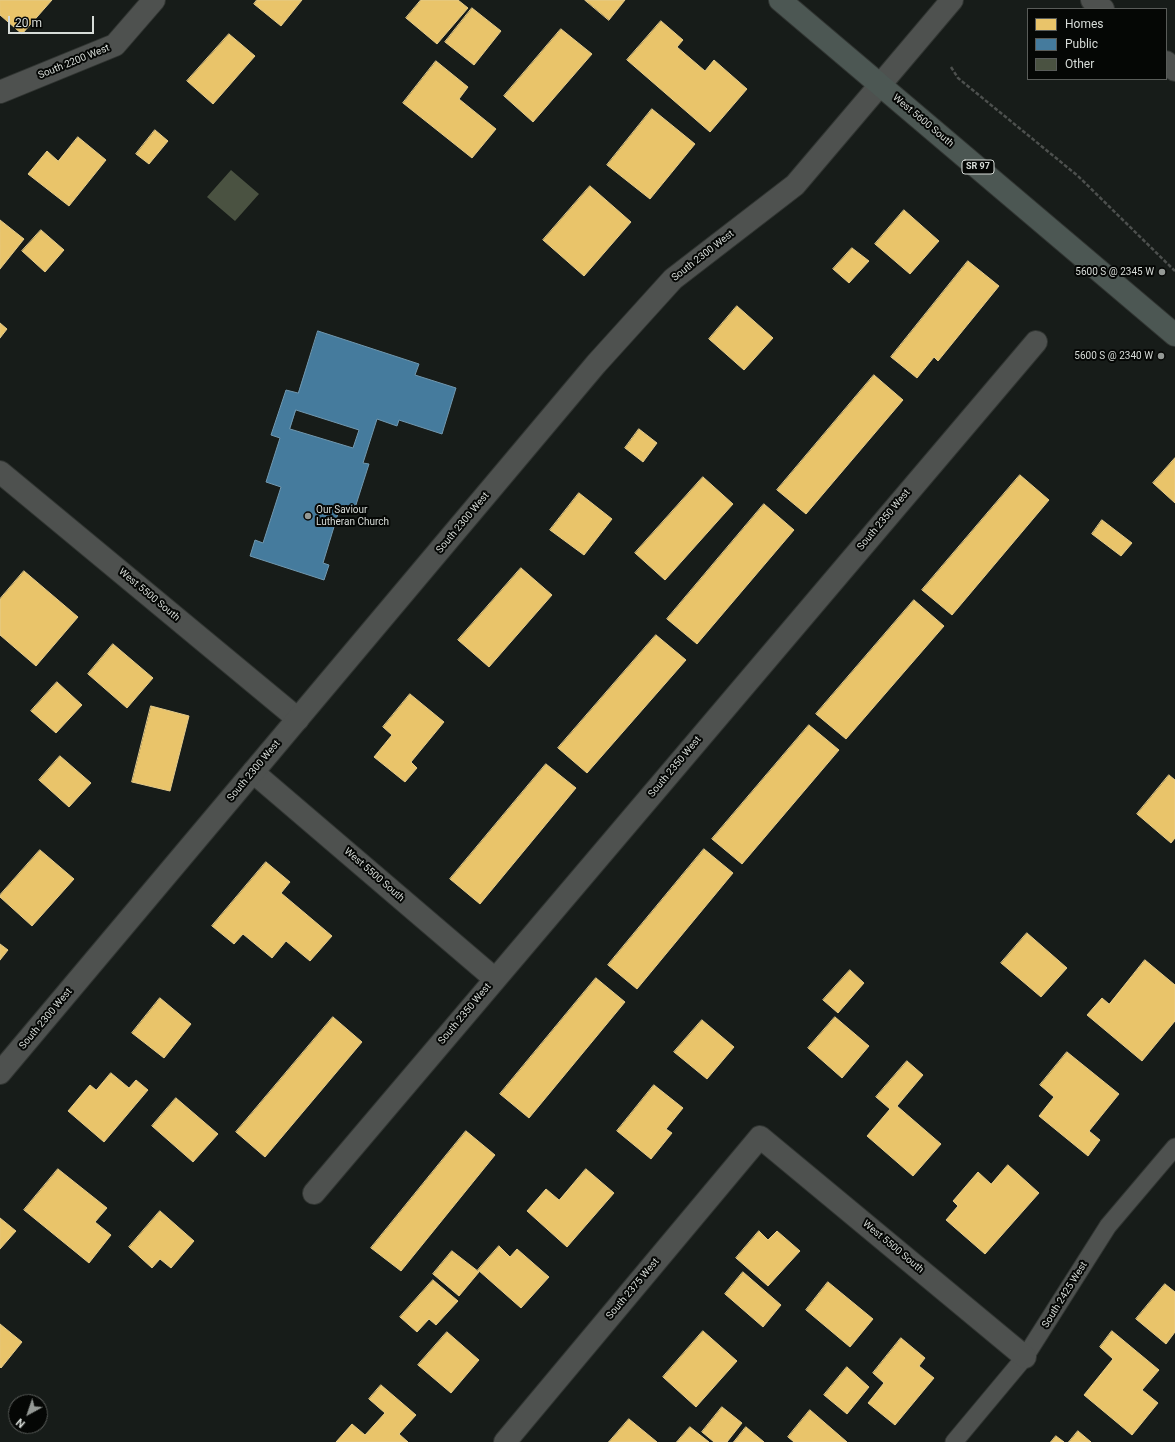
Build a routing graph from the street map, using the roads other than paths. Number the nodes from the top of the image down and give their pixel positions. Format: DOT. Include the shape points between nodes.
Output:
graph roads {
  1 [pos="154,0"];
  2 [pos="780,0"];
  3 [pos="952,0"];
  4 [pos="1092,0"];
  5 [pos="1102,8"];
  6 [pos="1167,63"];
  7 [pos="1175,70"];
  8 [pos="880,84"];
  9 [pos="0,92"];
  10 [pos="1175,335"];
  11 [pos="1036,342"];
  12 [pos="0,472"];
  13 [pos="298,720"];
  14 [pos="253,772"];
  15 [pos="495,979"];
  16 [pos="0,1073"];
  17 [pos="760,1137"];
  18 [pos="1175,1147"];
  19 [pos="314,1193"];
  20 [pos="1025,1357"];
  21 [pos="505,1442"];
  22 [pos="954,1442"];
  1 -- 9 [label="street, South 2200 West" via="115,45"];
  2 -- 8 [label="main road, West 5600 South / SR 97"];
  3 -- 8 [label="street, South 2300 West"];
  4 -- 5 [label="street"];
  6 -- 7 [label="street"];
  8 -- 10 [label="main road, West 5600 South / SR 97"];
  8 -- 13 [label="street, South 2300 West" via="795,185 673,279 596,364"];
  11 -- 15 [label="street, South 2350 West"];
  12 -- 13 [label="street, West 5500 South"];
  13 -- 14 [label="street, South 2300 West"];
  14 -- 15 [label="street, West 5500 South"];
  14 -- 16 [label="street, South 2300 West"];
  15 -- 19 [label="street, South 2350 West"];
  17 -- 20 [label="street, West 5500 South"];
  17 -- 21 [label="street, South 2375 West"];
  18 -- 20 [label="lane, South 2425 West" via="1108,1226"];
  20 -- 22 [label="lane, South 2425 West"];
}
